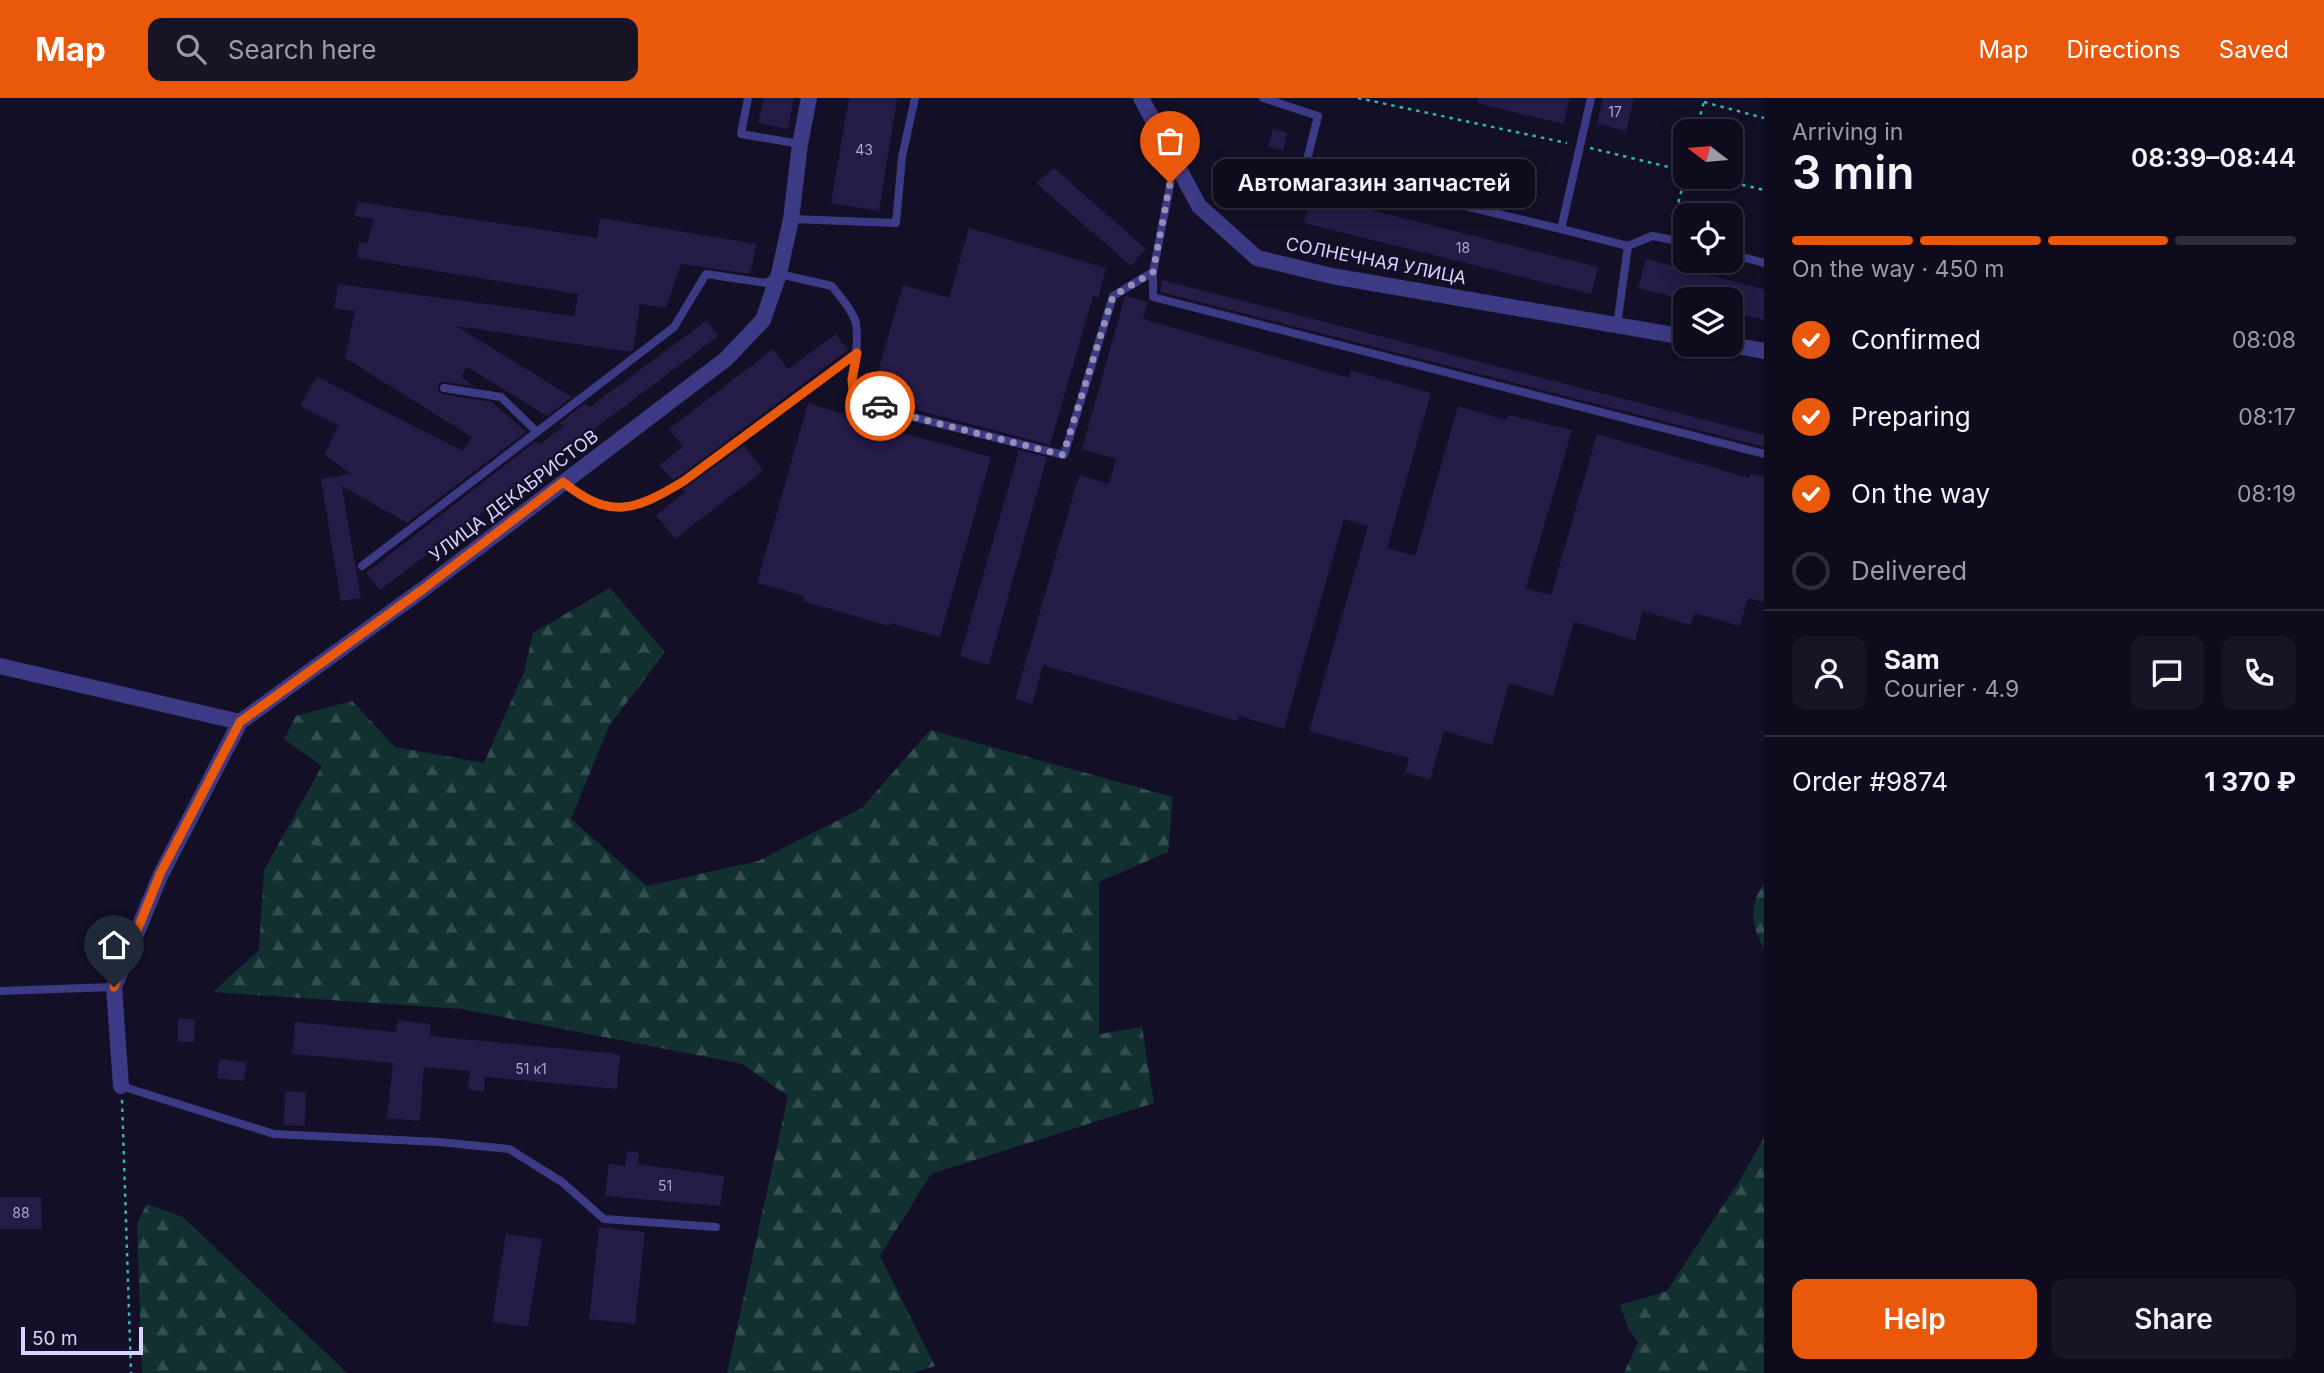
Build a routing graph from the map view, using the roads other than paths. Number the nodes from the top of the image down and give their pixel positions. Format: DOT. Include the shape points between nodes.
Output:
graph roads {
  1 [pos="748,98"];
  2 [pos="809,98"];
  3 [pos="915,98"];
  4 [pos="1141,98"];
  5 [pos="1263,98"];
  6 [pos="1591,98"];
  7 [pos="800,144"];
  8 [pos="1174,160"];
  9 [pos="791,219"];
  10 [pos="1561,229"];
  11 [pos="1673,238"];
  12 [pos="1628,246"];
  13 [pos="1743,257"];
  14 [pos="1764,263"];
  15 [pos="1153,272"];
  16 [pos="779,274"];
  17 [pos="1617,325"];
  18 [pos="1673,335"];
  19 [pos="1743,347"];
  20 [pos="1764,351"];
  21 [pos="857,353"];
  22 [pos="444,388"];
  23 [pos="537,432"];
  24 [pos="1764,454"];
  25 [pos="563,482"];
  26 [pos="362,566"];
  27 [pos="0,666"];
  28 [pos="240,722"];
  29 [pos="114,987"];
  30 [pos="0,991"];
  31 [pos="121,1086"];
  32 [pos="716,1227"];
  1 -- 7 [label="lane" via="741,134"];
  2 -- 7 [label="street, УЛИЦА ДЕКАБРИСТОВ"];
  3 -- 9 [label="lane" via="902,157 896,223"];
  4 -- 8 [label="street, СОЛНЕЧНАЯ УЛИЦА"];
  5 -- 10 [label="lane" via="1318,116 1305,168"];
  6 -- 10 [label="lane"];
  7 -- 9 [label="street, УЛИЦА ДЕКАБРИСТОВ"];
  8 -- 15 [label="lane"];
  8 -- 17 [label="street, СОЛНЕЧНАЯ УЛИЦА" via="1199,206 1256,258 1332,276"];
  9 -- 16 [label="street, УЛИЦА ДЕКАБРИСТОВ"];
  10 -- 12 [label="lane"];
  11 -- 12 [label="lane" via="1652,236"];
  12 -- 17 [label="lane"];
  13 -- 14 [label="lane"];
  15 -- 21 [label="lane" via="1113,296 1063,455 889,411 853,392"];
  15 -- 24 [label="lane" via="1153,297"];
  16 -- 21 [label="lane" via="832,286 856,321"];
  16 -- 23 [label="lane" via="766,283 706,274 674,327"];
  16 -- 25 [label="street, УЛИЦА ДЕКАБРИСТОВ" via="763,320 726,359"];
  17 -- 18 [label="street, СОЛНЕЧНАЯ УЛИЦА"];
  19 -- 20 [label="street"];
  21 -- 25 [label="lane" via="684,481 637,506 611,508 582,498"];
  22 -- 23 [label="lane" via="500,397"];
  23 -- 26 [label="lane"];
  25 -- 28 [label="street, УЛИЦА ДЕКАБРИСТОВ"];
  27 -- 28 [label="street"];
  28 -- 29 [label="street, УЛИЦА ДЕКАБРИСТОВ" via="160,874"];
  29 -- 30 [label="lane"];
  29 -- 31 [label="street, УЛИЦА ДЕКАБРИСТОВ"];
  31 -- 32 [label="lane" via="274,1134 509,1149 562,1182 604,1219"];
}
